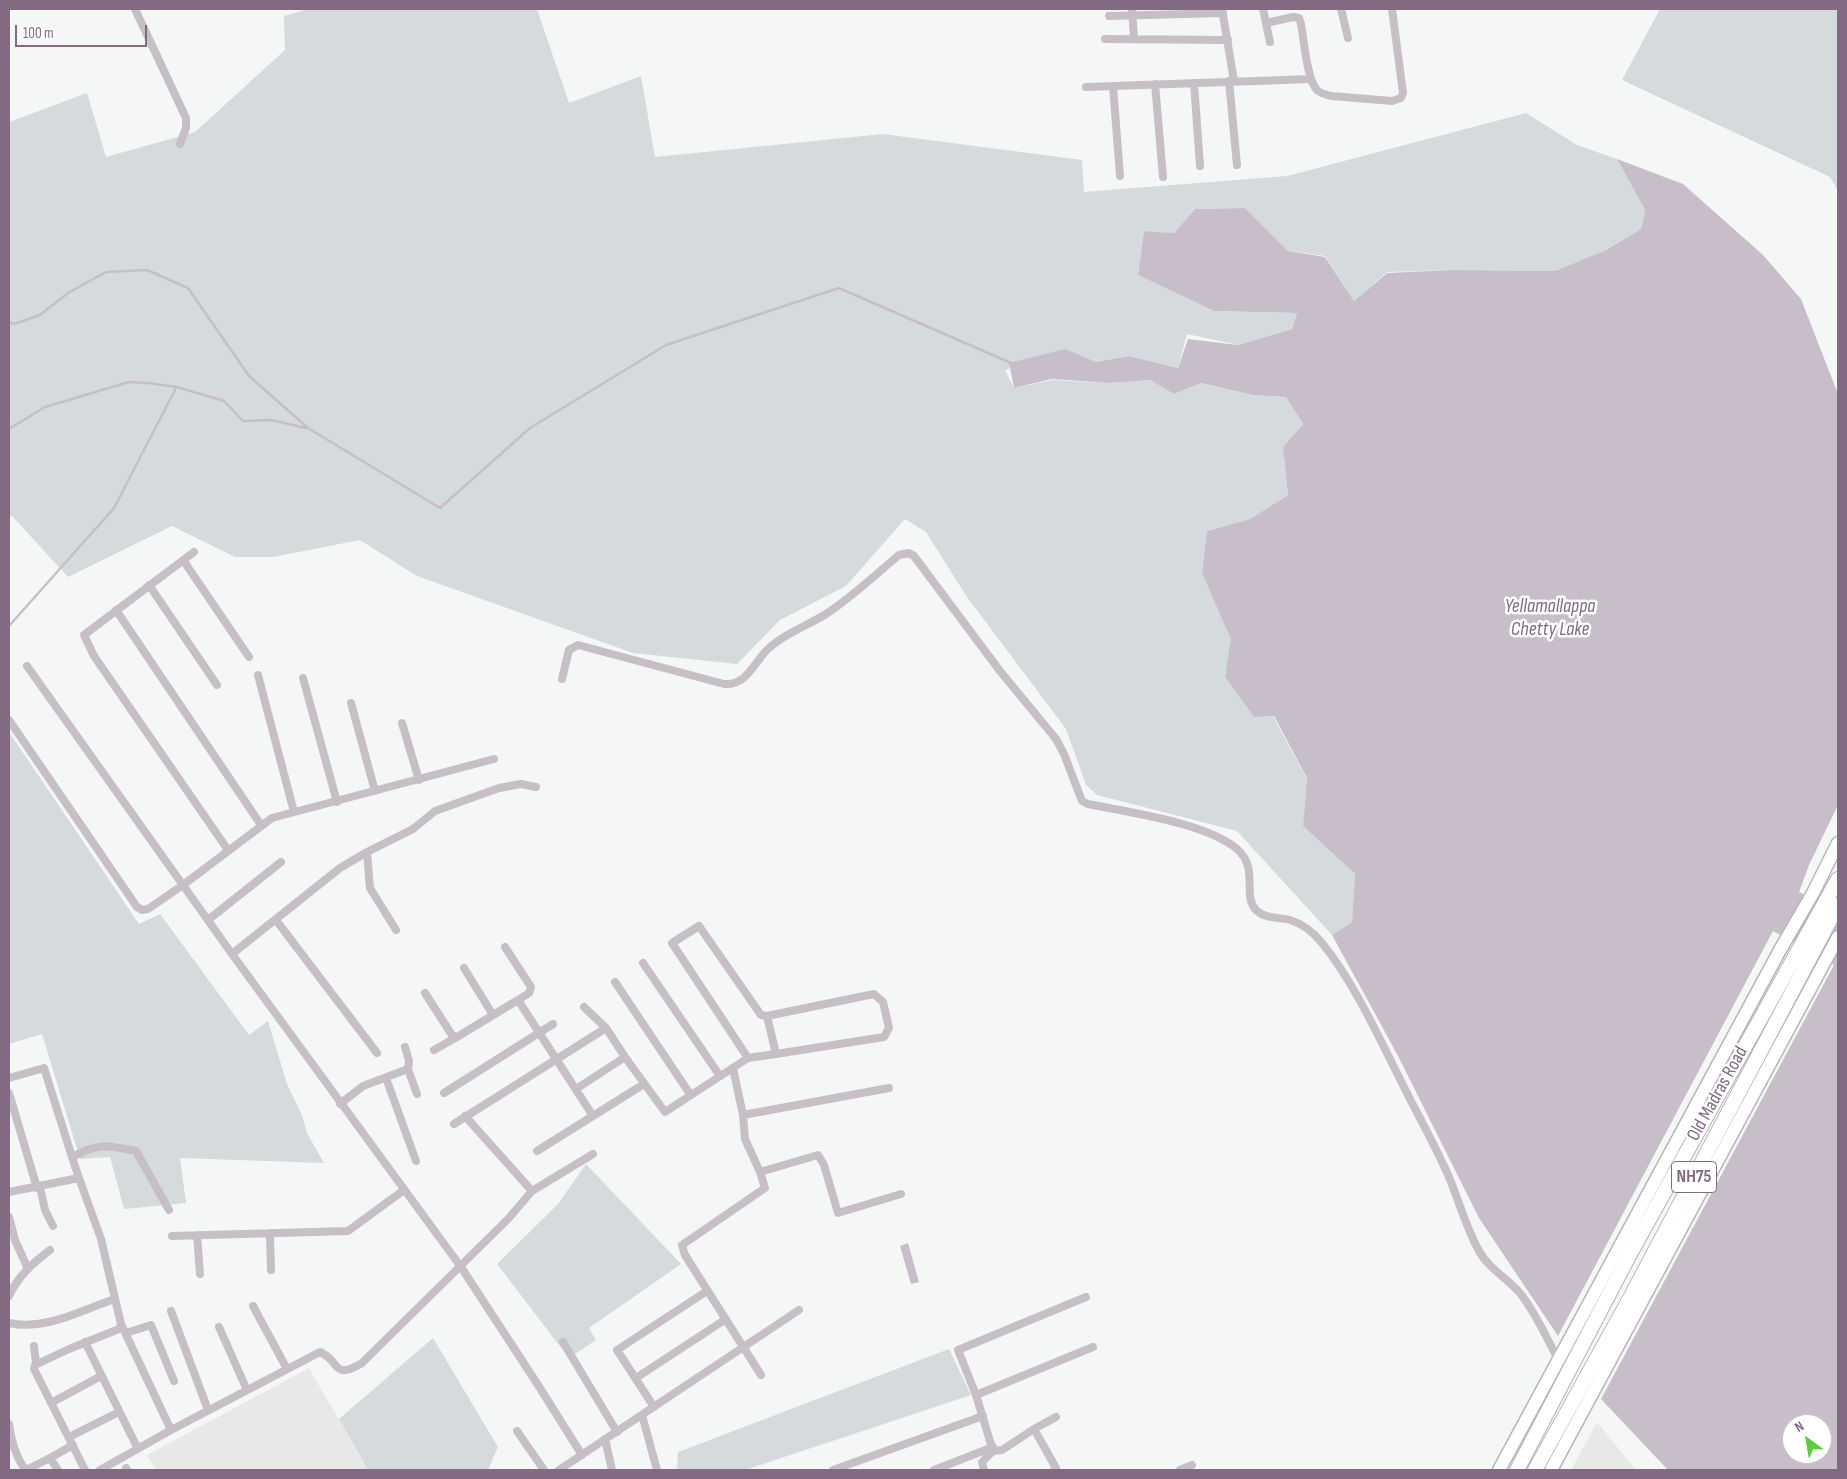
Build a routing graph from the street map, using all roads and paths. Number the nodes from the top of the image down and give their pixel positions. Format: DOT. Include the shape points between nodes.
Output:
graph roads {
  1 [pos="136,9"];
  2 [pos="1263,9"];
  3 [pos="1341,9"];
  4 [pos="1392,9"];
  5 [pos="1222,11"];
  6 [pos="1133,12"];
  7 [pos="1109,16"];
  8 [pos="1266,23"];
  9 [pos="1348,38"];
  10 [pos="1105,39"];
  11 [pos="1134,39"];
  12 [pos="1228,40"];
  13 [pos="1270,42"];
  14 [pos="1311,78"];
  15 [pos="1232,81"];
  16 [pos="1194,83"];
  17 [pos="1155,84"];
  18 [pos="1113,86"];
  19 [pos="1086,87"];
  20 [pos="180,144"];
  21 [pos="1236,165"];
  22 [pos="1200,166"];
  23 [pos="1120,176"];
  24 [pos="1163,177"];
  25 [pos="194,552"];
  26 [pos="183,560"];
  27 [pos="149,585"];
  28 [pos="116,610"];
  29 [pos="249,657"];
  30 [pos="27,666"];
  31 [pos="258,675"];
  32 [pos="303,678"];
  33 [pos="562,678"];
  34 [pos="217,685"];
  35 [pos="351,703"];
  36 [pos="9,720"];
  37 [pos="402,723"];
  38 [pos="494,759"];
  39 [pos="419,780"];
  40 [pos="536,787"];
  41 [pos="375,791"];
  42 [pos="337,802"];
  43 [pos="294,812"];
  44 [pos="261,826"];
  45 [pos="1838,843"];
  46 [pos="228,850"];
  47 [pos="367,852"];
  48 [pos="281,862"];
  49 [pos="1838,879"];
  50 [pos="183,886"];
  51 [pos="1834,904"];
  52 [pos="208,920"];
  53 [pos="276,920"];
  54 [pos="396,930"];
  55 [pos="1838,937"];
  56 [pos="505,947"];
  57 [pos="232,954"];
  58 [pos="1803,957"];
  59 [pos="643,963"];
  60 [pos="464,968"];
  61 [pos="615,982"];
  62 [pos="425,993"];
  63 [pos="518,1000"];
  64 [pos="584,1007"];
  65 [pos="493,1015"];
  66 [pos="767,1016"];
  67 [pos="553,1024"];
  68 [pos="606,1028"];
  69 [pos="540,1032"];
  70 [pos="457,1037"];
  71 [pos="404,1047"];
  72 [pos="434,1050"];
  73 [pos="377,1053"];
  74 [pos="776,1054"];
  75 [pos="625,1056"];
  76 [pos="748,1058"];
  77 [pos="556,1059"];
  78 [pos="733,1068"];
  79 [pos="408,1069"];
  80 [pos="720,1076"];
  81 [pos="9,1078"];
  82 [pos="386,1078"];
  83 [pos="644,1084"];
  84 [pos="889,1088"];
  85 [pos="576,1089"];
  86 [pos="9,1093"];
  87 [pos="444,1093"];
  88 [pos="417,1094"];
  89 [pos="690,1094"];
  90 [pos="340,1104"];
  91 [pos="743,1115"];
  92 [pos="465,1116"];
  93 [pos="593,1116"];
  94 [pos="454,1124"];
  95 [pos="537,1151"];
  96 [pos="593,1154"];
  97 [pos="72,1157"];
  98 [pos="416,1161"];
  99 [pos="760,1172"];
  100 [pos="79,1178"];
  101 [pos="38,1187"];
  102 [pos="404,1190"];
  103 [pos="532,1191"];
  104 [pos="9,1192"];
  105 [pos="901,1194"];
  106 [pos="169,1210"];
  107 [pos="9,1217"];
  108 [pos="53,1226"];
  109 [pos="270,1234"];
  110 [pos="198,1235"];
  111 [pos="172,1236"];
  112 [pos="50,1250"];
  113 [pos="461,1267"];
  114 [pos="28,1268"];
  115 [pos="271,1270"];
  116 [pos="200,1274"];
  117 [pos="10,1289"];
  118 [pos="707,1291"];
  119 [pos="1086,1297"];
  120 [pos="115,1299"];
  121 [pos="253,1306"];
  122 [pos="799,1310"];
  123 [pos="171,1311"];
  124 [pos="1628,1313"];
  125 [pos="726,1319"];
  126 [pos="9,1323"];
  127 [pos="121,1324"];
  128 [pos="218,1327"];
  129 [pos="126,1333"];
  130 [pos="85,1342"];
  131 [pos="563,1342"];
  132 [pos="34,1346"];
  133 [pos="744,1347"];
  134 [pos="1093,1347"];
  135 [pos="1559,1361"];
  136 [pos="36,1363"];
  137 [pos="287,1369"];
  138 [pos="761,1375"];
  139 [pos="101,1376"];
  140 [pos="636,1378"];
  141 [pos="174,1381"];
  142 [pos="247,1390"];
  143 [pos="976,1395"];
  144 [pos="52,1403"];
  145 [pos="654,1407"];
  146 [pos="208,1410"];
  147 [pos="119,1412"];
  148 [pos="642,1415"];
  149 [pos="982,1416"];
  150 [pos="1056,1417"];
  151 [pos="9,1424"];
  152 [pos="1034,1429"];
  153 [pos="171,1430"];
  154 [pos="517,1431"];
  155 [pos="617,1432"];
  156 [pos="69,1437"];
  157 [pos="605,1440"];
  158 [pos="73,1445"];
  159 [pos="138,1449"];
  160 [pos="993,1449"];
  161 [pos="582,1455"];
  162 [pos="50,1458"];
  163 [pos="1192,1464"];
  164 [pos="563,1469"];
  165 [pos="26,1470"];
  166 [pos="58,1470"];
  167 [pos="85,1470"];
  168 [pos="100,1470"];
  169 [pos="544,1470"];
  170 [pos="612,1470"];
  171 [pos="657,1470"];
  172 [pos="833,1470"];
  173 [pos="934,1470"];
  174 [pos="984,1470"];
  175 [pos="1054,1470"];
  176 [pos="1180,1470"];
  177 [pos="1498,1470"];
  178 [pos="1517,1470"];
  179 [pos="1535,1470"];
  180 [pos="1551,1470"];
  1 -- 20 [label="street" via="186,118"];
  2 -- 8 [label="street"];
  3 -- 9 [label="street"];
  4 -- 14 [label="street" via="1402,80 1401,98 1392,101 1332,96 1317,90"];
  5 -- 6 [label="street"];
  5 -- 12 [label="street"];
  6 -- 7 [label="street"];
  6 -- 11 [label="street"];
  8 -- 13 [label="street"];
  8 -- 14 [label="street" via="1299,18"];
  10 -- 11 [label="street"];
  11 -- 12 [label="street"];
  12 -- 15 [label="street"];
  14 -- 15 [label="street"];
  15 -- 16 [label="street"];
  15 -- 21 [label="street"];
  16 -- 17 [label="street"];
  16 -- 22 [label="street"];
  17 -- 18 [label="street"];
  17 -- 24 [label="street"];
  18 -- 19 [label="street"];
  18 -- 23 [label="street"];
  25 -- 26 [label="street"];
  26 -- 27 [label="street"];
  26 -- 29 [label="street"];
  27 -- 28 [label="street"];
  27 -- 34 [label="street"];
  28 -- 44 [label="street"];
  28 -- 46 [label="street" via="84,635 94,656"];
  30 -- 50 [label="street"];
  31 -- 43 [label="street"];
  32 -- 42 [label="street"];
  33 -- 135 [label="street" via="569,650 578,645 724,684 736,683 778,641 837,606 899,555 909,553 914,556 1000,671 1056,739 1082,801 1182,824 1226,842 1237,849 1248,864 1250,899 1258,912 1301,925 1322,944 1348,982 1389,1058 1447,1173 1480,1253 1527,1303"];
  35 -- 41 [label="street"];
  36 -- 50 [label="street" via="137,907 148,909"];
  37 -- 39 [label="street"];
  38 -- 39 [label="street"];
  39 -- 41 [label="street"];
  40 -- 47 [label="street" via="521,784 472,796 435,811 413,829"];
  41 -- 42 [label="street"];
  42 -- 43 [label="street"];
  43 -- 44 [label="street" via="272,818"];
  44 -- 46 [label="street"];
  45 -- 135 [label="main road"];
  46 -- 50 [label="street"];
  47 -- 53 [label="street" via="340,868"];
  47 -- 54 [label="street" via="370,888"];
  48 -- 52 [label="street"];
  49 -- 51 [label="highway, Old Madras Road / NH75"];
  50 -- 52 [label="street"];
  51 -- 58 [label="highway, Old Madras Road / NH75"];
  52 -- 57 [label="street"];
  53 -- 57 [label="street"];
  53 -- 73 [label="street"];
  55 -- 124 [label="main road"];
  56 -- 63 [label="street" via="531,987 529,993"];
  57 -- 90 [label="street"];
  58 -- 124 [label="highway, Old Madras Road / NH75"];
  58 -- 178 [label="highway, Old Madras Road / NH75" via="1630,1254"];
  59 -- 80 [label="street"];
  60 -- 65 [label="street"];
  61 -- 89 [label="street"];
  62 -- 70 [label="street" via="452,1035"];
  63 -- 65 [label="street"];
  63 -- 69 [label="street"];
  64 -- 68 [label="street"];
  65 -- 70 [label="street"];
  66 -- 74 [label="street"];
  66 -- 74 [label="street" via="874,994 883,1002 889,1028 884,1037"];
  66 -- 76 [label="street" via="760,1015 699,926 672,943"];
  67 -- 69 [label="street"];
  68 -- 75 [label="street"];
  68 -- 77 [label="street"];
  69 -- 77 [label="street"];
  69 -- 87 [label="street"];
  70 -- 72 [label="street"];
  71 -- 79 [label="street"];
  74 -- 76 [label="street"];
  75 -- 83 [label="street"];
  75 -- 85 [label="street"];
  76 -- 78 [label="street"];
  77 -- 85 [label="street"];
  77 -- 92 [label="street"];
  78 -- 80 [label="street"];
  78 -- 91 [label="street"];
  79 -- 82 [label="street"];
  79 -- 88 [label="street"];
  80 -- 89 [label="street"];
  81 -- 97 [label="street" via="44,1068"];
  82 -- 90 [label="street" via="363,1086"];
  82 -- 98 [label="street"];
  83 -- 89 [label="street" via="665,1112"];
  83 -- 93 [label="street"];
  84 -- 91 [label="street"];
  85 -- 93 [label="street"];
  86 -- 101 [label="street"];
  90 -- 102 [label="street"];
  91 -- 99 [label="street" via="745,1139"];
  92 -- 94 [label="street"];
  92 -- 103 [label="street"];
  93 -- 95 [label="street"];
  96 -- 103 [label="street"];
  97 -- 100 [label="street"];
  97 -- 106 [label="street" via="89,1148 111,1146 136,1151"];
  99 -- 105 [label="street" via="818,1155 838,1213"];
  99 -- 118 [label="street" via="765,1188 682,1245"];
  100 -- 101 [label="street"];
  100 -- 120 [label="street" via="101,1239"];
  101 -- 104 [label="street"];
  101 -- 108 [label="street"];
  102 -- 109 [label="street" via="348,1231"];
  102 -- 113 [label="street"];
  103 -- 113 [label="street"];
  107 -- 114 [label="street"];
  109 -- 110 [label="street"];
  109 -- 115 [label="street"];
  110 -- 111 [label="street"];
  110 -- 116 [label="street"];
  112 -- 114 [label="street"];
  113 -- 137 [label="street" via="353,1368 339,1370 320,1352"];
  113 -- 161 [label="street"];
  114 -- 117 [label="street"];
  118 -- 125 [label="street"];
  118 -- 140 [label="street" via="617,1350"];
  119 -- 143 [label="street" via="958,1350"];
  120 -- 126 [label="street" via="36,1325"];
  120 -- 127 [label="street"];
  121 -- 137 [label="street"];
  122 -- 133 [label="street"];
  123 -- 146 [label="street"];
  124 -- 179 [label="highway, Old Madras Road / NH75"];
  124 -- 180 [label="main road"];
  125 -- 133 [label="street"];
  125 -- 140 [label="street"];
  127 -- 129 [label="street"];
  127 -- 130 [label="street" via="119,1329"];
  128 -- 142 [label="street"];
  129 -- 141 [label="street" via="151,1325"];
  129 -- 153 [label="street"];
  130 -- 136 [label="street"];
  130 -- 139 [label="street"];
  131 -- 155 [label="street"];
  132 -- 136 [label="street"];
  133 -- 138 [label="street"];
  133 -- 145 [label="street"];
  134 -- 143 [label="street"];
  135 -- 177 [label="main road"];
  136 -- 144 [label="street" via="34,1369"];
  137 -- 142 [label="street"];
  139 -- 144 [label="street"];
  139 -- 147 [label="street"];
  140 -- 145 [label="street"];
  142 -- 146 [label="street"];
  143 -- 149 [label="street"];
  144 -- 156 [label="street"];
  145 -- 148 [label="street"];
  146 -- 153 [label="street"];
  147 -- 156 [label="street"];
  147 -- 159 [label="street"];
  148 -- 155 [label="street"];
  148 -- 171 [label="street"];
  149 -- 160 [label="street"];
  149 -- 172 [label="street"];
  150 -- 152 [label="street"];
  151 -- 165 [label="street" via="12,1444"];
  152 -- 160 [label="street" via="1002,1450"];
  152 -- 175 [label="street" via="1056,1468"];
  153 -- 159 [label="street"];
  154 -- 169 [label="street"];
  155 -- 157 [label="street"];
  156 -- 158 [label="street"];
  157 -- 161 [label="street"];
  157 -- 170 [label="street"];
  158 -- 162 [label="street"];
  158 -- 167 [label="street"];
  159 -- 168 [label="street"];
  160 -- 173 [label="street"];
  160 -- 174 [label="street" via="982,1462"];
  161 -- 164 [label="street"];
  162 -- 165 [label="street"];
  162 -- 166 [label="street"];
  163 -- 176 [label="street"];
}
